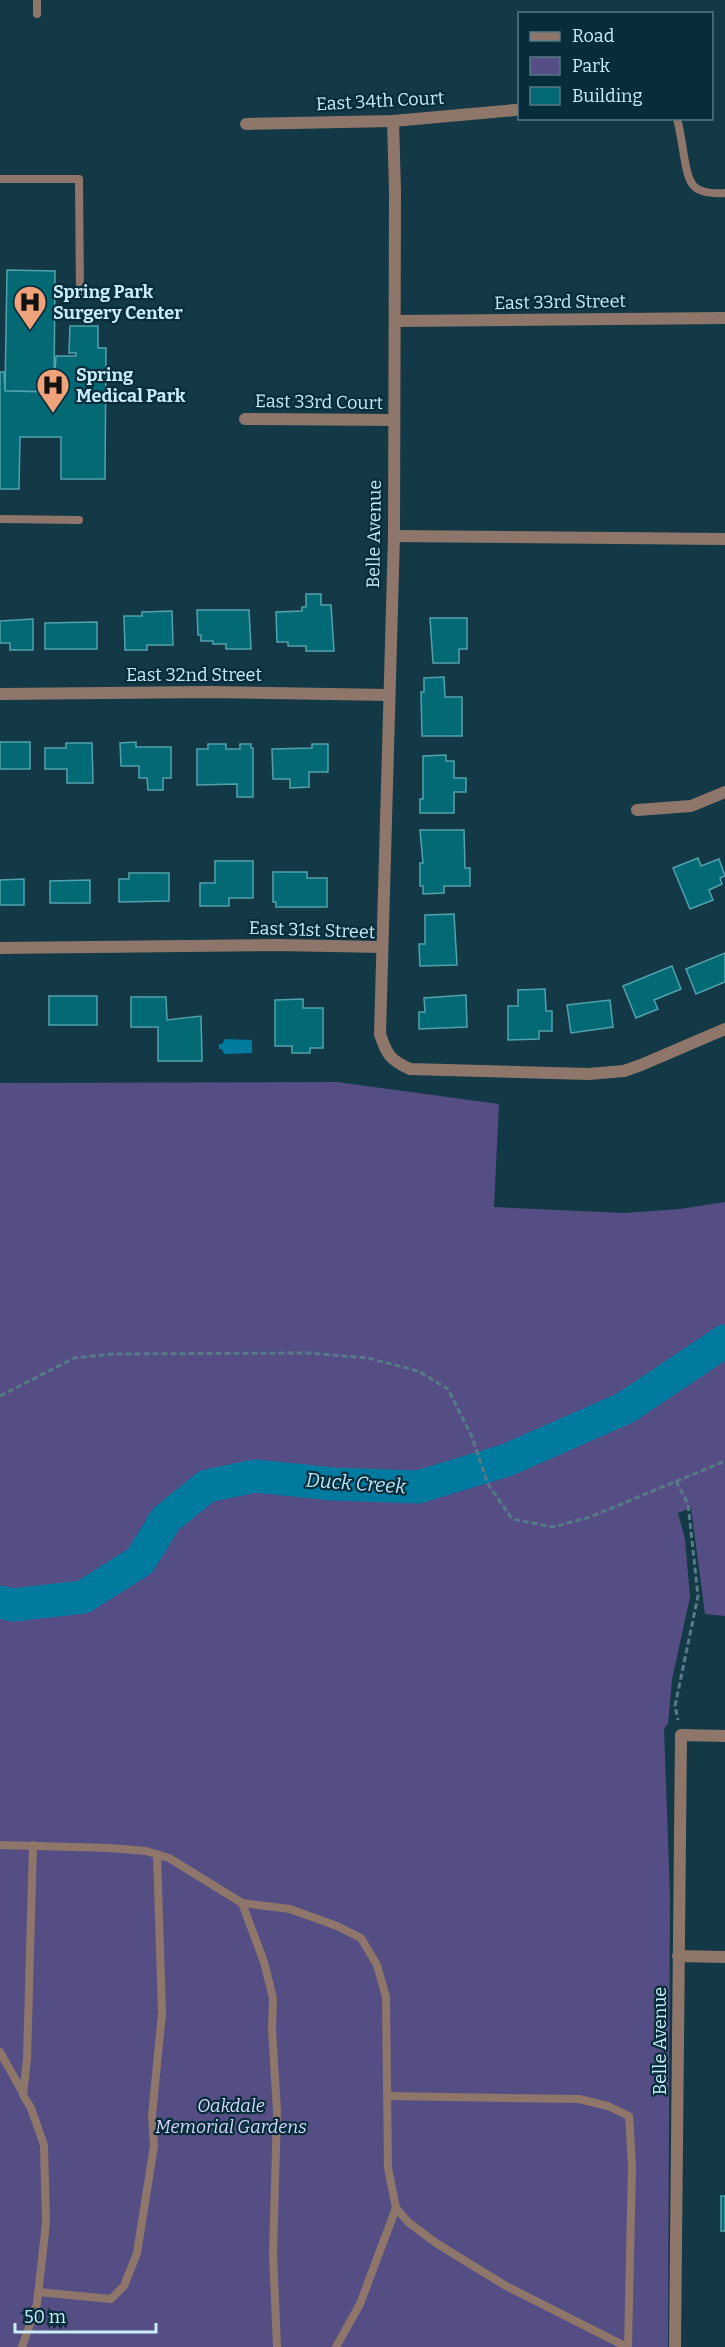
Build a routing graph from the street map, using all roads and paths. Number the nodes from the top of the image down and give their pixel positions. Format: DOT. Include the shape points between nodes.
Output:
graph roads {
  1 [pos="37,0"];
  2 [pos="36,14"];
  3 [pos="517,105"];
  4 [pos="677,120"];
  5 [pos="393,121"];
  6 [pos="246,124"];
  7 [pos="0,179"];
  8 [pos="725,193"];
  9 [pos="80,295"];
  10 [pos="725,318"];
  11 [pos="395,321"];
  12 [pos="245,419"];
  13 [pos="393,420"];
  14 [pos="0,519"];
  15 [pos="79,520"];
  16 [pos="393,536"];
  17 [pos="725,539"];
  18 [pos="0,694"];
  19 [pos="389,695"];
  20 [pos="725,792"];
  21 [pos="637,810"];
  22 [pos="382,947"];
  23 [pos="0,948"];
  24 [pos="725,1029"];
  25 [pos="0,1396"];
  26 [pos="725,1461"];
  27 [pos="676,1481"];
  28 [pos="681,1735"];
  29 [pos="725,1736"];
  30 [pos="0,1845"];
  31 [pos="33,1845"];
  32 [pos="157,1854"];
  33 [pos="242,1903"];
  34 [pos="678,1956"];
  35 [pos="725,1957"];
  36 [pos="0,2052"];
  37 [pos="23,2095"];
  38 [pos="387,2096"];
  39 [pos="396,2208"];
  40 [pos="38,2292"];
  41 [pos="22,2347"];
  42 [pos="277,2347"];
  43 [pos="336,2347"];
  44 [pos="627,2347"];
  45 [pos="675,2347"];
  1 -- 2 [label="lane"];
  3 -- 5 [label="street, East 34th Court"];
  4 -- 8 [label="lane" via="688,180 697,189 711,194"];
  5 -- 6 [label="street, East 34th Court"];
  5 -- 11 [label="street, Belle Avenue"];
  7 -- 9 [label="lane" via="79,180"];
  10 -- 11 [label="street, East 33rd Street"];
  11 -- 13 [label="street, Belle Avenue"];
  12 -- 13 [label="street, East 33rd Court"];
  13 -- 16 [label="street, Belle Avenue"];
  14 -- 15 [label="lane"];
  16 -- 17 [label="street"];
  16 -- 19 [label="street, Belle Avenue"];
  18 -- 19 [label="street, East 32nd Street"];
  19 -- 22 [label="street, Belle Avenue"];
  20 -- 21 [label="street" via="691,806"];
  22 -- 23 [label="street, East 31st Street"];
  22 -- 24 [label="street, East 31st Street" via="380,1034 386,1052 410,1069 590,1074 624,1071"];
  25 -- 27 [label="path" via="74,1358 112,1354 309,1353 368,1358 418,1371 448,1389 472,1437 488,1484 512,1519 553,1527 590,1517"];
  26 -- 27 [label="path"];
  27 -- 28 [label="path" via="688,1504 698,1596 675,1706"];
  28 -- 29 [label="street"];
  28 -- 34 [label="street, Belle Avenue"];
  30 -- 31 [label="lane"];
  31 -- 32 [label="lane"];
  31 -- 37 [label="lane"];
  32 -- 33 [label="lane"];
  32 -- 40 [label="lane" via="162,2013 152,2116 154,2146 137,2253 124,2286 111,2299"];
  33 -- 38 [label="lane" via="290,1909 361,1938 377,1965 386,1997"];
  33 -- 42 [label="lane" via="273,1998"];
  34 -- 35 [label="street"];
  34 -- 45 [label="street, Belle Avenue"];
  36 -- 37 [label="lane"];
  37 -- 40 [label="lane" via="44,2145 46,2223"];
  38 -- 39 [label="lane" via="388,2168"];
  38 -- 44 [label="lane" via="579,2099 629,2116 632,2166"];
  39 -- 43 [label="lane" via="360,2304"];
  39 -- 44 [label="lane" via="408,2222 476,2268"];
  40 -- 41 [label="lane"];
}
